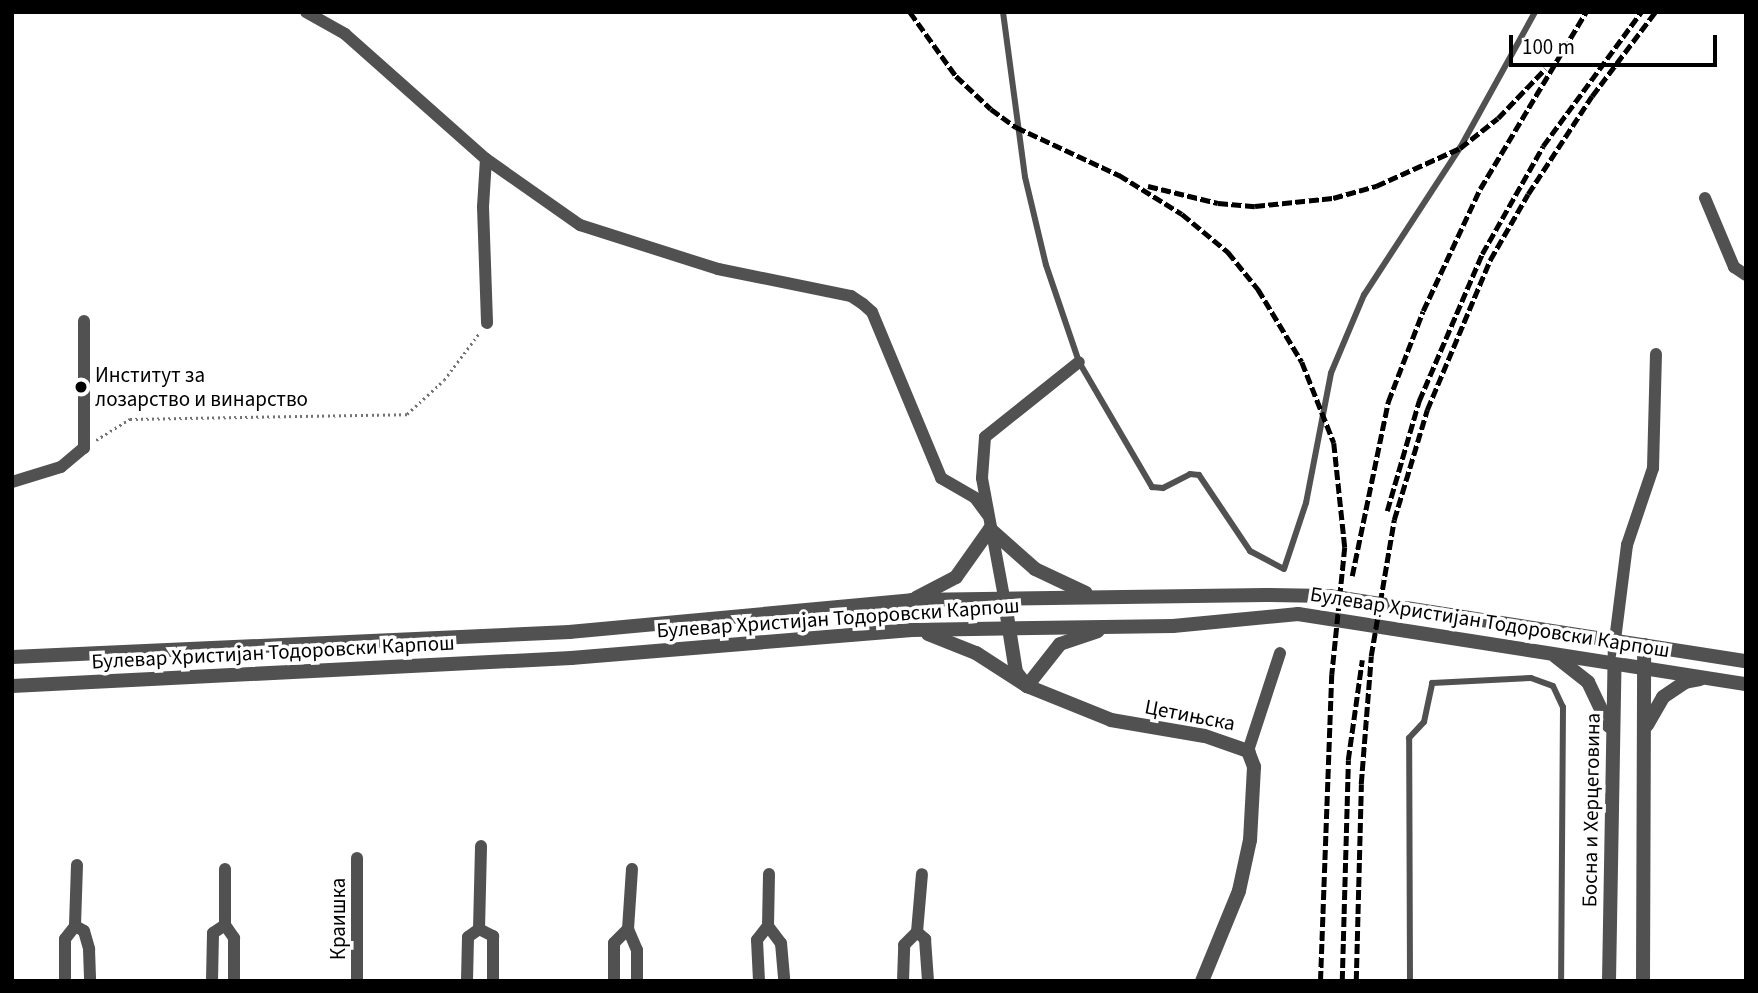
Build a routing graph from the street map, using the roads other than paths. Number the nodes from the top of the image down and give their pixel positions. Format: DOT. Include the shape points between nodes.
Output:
graph roads {
  1 [pos="306,12"];
  2 [pos="1003,12"];
  3 [pos="1535,12"];
  4 [pos="486,159"];
  5 [pos="1705,198"];
  6 [pos="1746,275"];
  7 [pos="83,321"];
  8 [pos="487,323"];
  9 [pos="1656,354"];
  10 [pos="1079,362"];
  11 [pos="12,482"];
  12 [pos="989,522"];
  13 [pos="1004,597"];
  14 [pos="1104,598"];
  15 [pos="912,600"];
  16 [pos="1008,626"];
  17 [pos="1110,628"];
  18 [pos="912,630"];
  19 [pos="1615,640"];
  20 [pos="1644,645"];
  21 [pos="1545,651"];
  22 [pos="1280,653"];
  23 [pos="12,657"];
  24 [pos="1746,660"];
  25 [pos="1615,662"];
  26 [pos="1643,667"];
  27 [pos="1708,677"];
  28 [pos="1746,684"];
  29 [pos="13,686"];
  30 [pos="1027,686"];
  31 [pos="1644,736"];
  32 [pos="1612,744"];
  33 [pos="1248,751"];
  34 [pos="481,846"];
  35 [pos="357,858"];
  36 [pos="77,864"];
  37 [pos="225,869"];
  38 [pos="632,869"];
  39 [pos="769,874"];
  40 [pos="922,874"];
  41 [pos="225,925"];
  42 [pos="75,926"];
  43 [pos="768,926"];
  44 [pos="480,929"];
  45 [pos="628,929"];
  46 [pos="917,932"];
  47 [pos="65,981"];
  48 [pos="90,981"];
  49 [pos="212,981"];
  50 [pos="234,981"];
  51 [pos="357,981"];
  52 [pos="467,981"];
  53 [pos="493,981"];
  54 [pos="614,981"];
  55 [pos="637,981"];
  56 [pos="759,981"];
  57 [pos="784,981"];
  58 [pos="903,981"];
  59 [pos="928,981"];
  60 [pos="1202,981"];
  61 [pos="1410,981"];
  62 [pos="1561,981"];
  63 [pos="1609,981"];
  64 [pos="1643,981"];
  1 -- 4 [label="street" via="345,34"];
  2 -- 10 [label="lane" via="1026,177 1046,265"];
  3 -- 10 [label="lane" via="1460,148 1364,295 1331,373 1306,503 1284,569 1250,551 1199,475 1190,474 1163,488 1152,487"];
  4 -- 8 [label="street"];
  4 -- 12 [label="street" via="594,230 718,269 851,296 863,304 872,313 941,478 975,498"];
  5 -- 6 [label="street" via="1734,267"];
  7 -- 11 [label="street" via="84,448 61,467"];
  9 -- 19 [label="street" via="1653,468 1627,545"];
  10 -- 12 [label="street" via="985,437 982,478"];
  12 -- 13 [label="street"];
  12 -- 14 [label="street" via="1035,569 1063,586"];
  12 -- 15 [label="street" via="956,577"];
  13 -- 14 [label="street, Булевар Христијан Тодоровски Карпош"];
  13 -- 15 [label="street, Булевар Христијан Тодоровски Карпош"];
  13 -- 16 [label="street"];
  14 -- 19 [label="street, Булевар Христијан Тодоровски Карпош" via="1329,596"];
  15 -- 23 [label="street, Булевар Христијан Тодоровски Карпош" via="569,632"];
  16 -- 17 [label="street, Булевар Христијан Тодоровски Карпош"];
  16 -- 18 [label="street, Булевар Христијан Тодоровски Карпош"];
  16 -- 30 [label="street" via="1016,671"];
  17 -- 21 [label="street, Булевар Христијан Тодоровски Карпош" via="1308,615"];
  17 -- 30 [label="street" via="1060,643"];
  18 -- 29 [label="street, Булевар Христијан Тодоровски Карпош" via="571,658"];
  18 -- 30 [label="street, Цетињска" via="944,637"];
  19 -- 20 [label="street, Булевар Христијан Тодоровски Карпош"];
  19 -- 25 [label="street, Босна и Херцеговина"];
  20 -- 24 [label="street, Булевар Христијан Тодоровски Карпош"];
  20 -- 26 [label="street"];
  21 -- 25 [label="street, Булевар Христијан Тодоровски Карпош"];
  21 -- 32 [label="street" via="1565,660 1588,682 1602,704"];
  22 -- 33 [label="street"];
  25 -- 26 [label="street, Булевар Христијан Тодоровски Карпош"];
  25 -- 32 [label="street, Босна и Херцеговина"];
  26 -- 27 [label="street, Булевар Христијан Тодоровски Карпош"];
  26 -- 31 [label="street"];
  27 -- 28 [label="street, Булевар Христијан Тодоровски Карпош"];
  27 -- 31 [label="street" via="1685,682 1663,697"];
  30 -- 33 [label="street, Цетињска" via="1111,720 1205,736"];
  31 -- 64 [label="street"];
  32 -- 63 [label="street, Босна и Херцеговина"];
  33 -- 60 [label="street, Цетињска" via="1254,767 1250,840 1239,891"];
  34 -- 44 [label="street"];
  35 -- 51 [label="street, Краишка"];
  36 -- 42 [label="street"];
  37 -- 41 [label="street"];
  38 -- 45 [label="street"];
  39 -- 43 [label="street"];
  40 -- 46 [label="street"];
  41 -- 49 [label="street" via="213,933"];
  41 -- 50 [label="street" via="234,938"];
  42 -- 47 [label="street" via="65,939"];
  42 -- 48 [label="street" via="84,931 89,949"];
  43 -- 56 [label="street" via="757,940"];
  43 -- 57 [label="street" via="781,943"];
  44 -- 52 [label="street" via="468,937"];
  44 -- 53 [label="street" via="493,936"];
  45 -- 54 [label="street" via="614,943"];
  45 -- 55 [label="street" via="637,950"];
  46 -- 58 [label="street" via="904,945"];
  46 -- 59 [label="street" via="925,939"];
  61 -- 62 [label="lane" via="1409,738 1424,722 1432,683 1531,678 1553,686 1563,707"];
}
